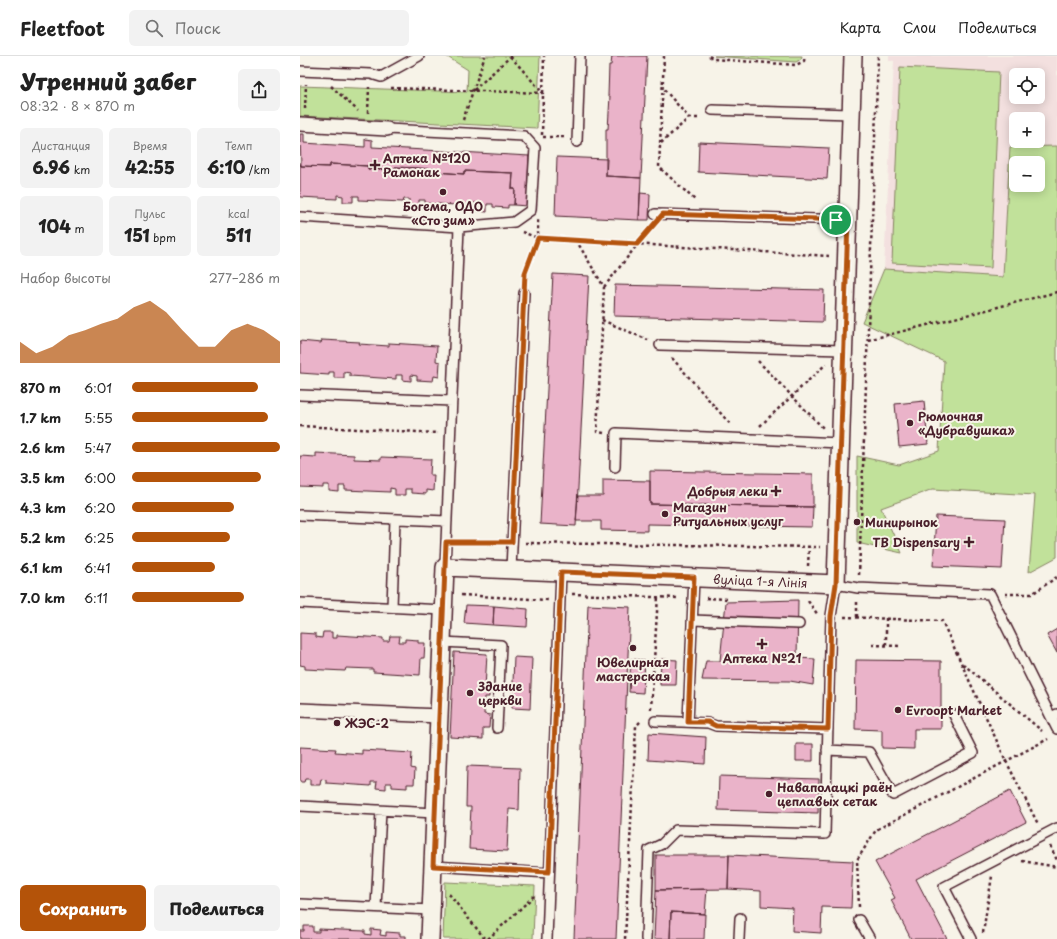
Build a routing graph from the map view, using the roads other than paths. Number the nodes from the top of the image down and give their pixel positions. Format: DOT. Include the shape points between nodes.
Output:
graph roads {
  1 [pos="419,56"];
  2 [pos="580,56"];
  3 [pos="853,56"];
  4 [pos="300,71"];
  5 [pos="712,110"];
  6 [pos="851,114"];
  7 [pos="302,124"];
  8 [pos="387,129"];
  9 [pos="577,140"];
  10 [pos="659,214"];
  11 [pos="300,217"];
  12 [pos="848,220"];
  13 [pos="459,227"];
  14 [pos="524,294"];
  15 [pos="660,345"];
  16 [pos="843,350"];
  17 [pos="300,395"];
  18 [pos="452,401"];
  19 [pos="840,443"];
  20 [pos="615,467"];
  21 [pos="300,515"];
  22 [pos="395,519"];
  23 [pos="447,521"];
  24 [pos="445,566"];
  25 [pos="511,570"];
  26 [pos="561,572"];
  27 [pos="694,577"];
  28 [pos="836,584"];
  29 [pos="444,602"];
  30 [pos="300,603"];
  31 [pos="392,607"];
  32 [pos="692,620"];
  33 [pos="799,624"];
  34 [pos="442,642"];
  35 [pos="300,710"];
  36 [pos="954,715"];
  37 [pos="1054,715"];
  38 [pos="439,716"];
  39 [pos="655,721"];
  40 [pos="688,722"];
  41 [pos="497,728"];
  42 [pos="828,729"];
  43 [pos="1057,730"];
  44 [pos="827,750"];
  45 [pos="300,806"];
  46 [pos="381,810"];
  47 [pos="435,813"];
  48 [pos="1057,828"];
  49 [pos="433,869"];
  50 [pos="549,872"];
  51 [pos="300,904"];
  52 [pos="376,907"];
  53 [pos="432,910"];
  54 [pos="740,918"];
  55 [pos="860,920"];
  56 [pos="430,939"];
  57 [pos="546,939"];
  58 [pos="646,939"];
  59 [pos="739,939"];
  60 [pos="870,939"];
  61 [pos="971,939"];
  1 -- 4 [label="lane" via="381,77 371,74"];
  2 -- 9 [label="lane"];
  3 -- 6 [label="street"];
  5 -- 6 [label="lane"];
  6 -- 12 [label="street"];
  7 -- 8 [label="street" via="367,124"];
  8 -- 13 [label="lane" via="524,136 535,148 531,210 514,222"];
  10 -- 12 [label="lane"];
  11 -- 13 [label="lane"];
  12 -- 16 [label="street"];
  13 -- 18 [label="lane"];
  14 -- 25 [label="lane"];
  15 -- 16 [label="lane"];
  16 -- 19 [label="street"];
  17 -- 18 [label="lane"];
  18 -- 23 [label="lane"];
  19 -- 20 [label="lane" via="616,433"];
  19 -- 28 [label="street"];
  21 -- 22 [label="lane"];
  22 -- 23 [label="lane"];
  22 -- 31 [label="lane"];
  23 -- 24 [label="lane"];
  24 -- 25 [label="street, вуліца 1-я Лінія"];
  24 -- 29 [label="street"];
  25 -- 26 [label="street, вуліца 1-я Лінія"];
  26 -- 27 [label="street, вуліца 1-я Лінія"];
  26 -- 50 [label="lane"];
  27 -- 28 [label="street, вуліца 1-я Лінія"];
  27 -- 32 [label="lane"];
  28 -- 37 [label="lane" via="858,588 990,594"];
  28 -- 42 [label="lane" via="831,616"];
  29 -- 31 [label="lane"];
  29 -- 34 [label="street"];
  30 -- 31 [label="lane"];
  32 -- 33 [label="lane"];
  32 -- 40 [label="lane"];
  34 -- 38 [label="street"];
  34 -- 41 [label="lane" via="501,645"];
  35 -- 38 [label="street"];
  36 -- 44 [label="lane" via="973,753 893,794 869,752"];
  37 -- 43 [label="lane"];
  38 -- 47 [label="street"];
  39 -- 40 [label="lane"];
  40 -- 42 [label="lane" via="708,722 716,726"];
  42 -- 44 [label="lane"];
  44 -- 58 [label="lane" via="826,834 676,830 662,844 649,850"];
  45 -- 46 [label="lane"];
  46 -- 47 [label="lane"];
  46 -- 52 [label="lane"];
  47 -- 49 [label="street"];
  48 -- 61 [label="lane" via="944,887"];
  49 -- 50 [label="lane"];
  49 -- 53 [label="street"];
  50 -- 57 [label="lane"];
  51 -- 52 [label="lane"];
  52 -- 53 [label="lane"];
  53 -- 56 [label="street"];
  54 -- 59 [label="lane"];
  55 -- 60 [label="lane"];
}
